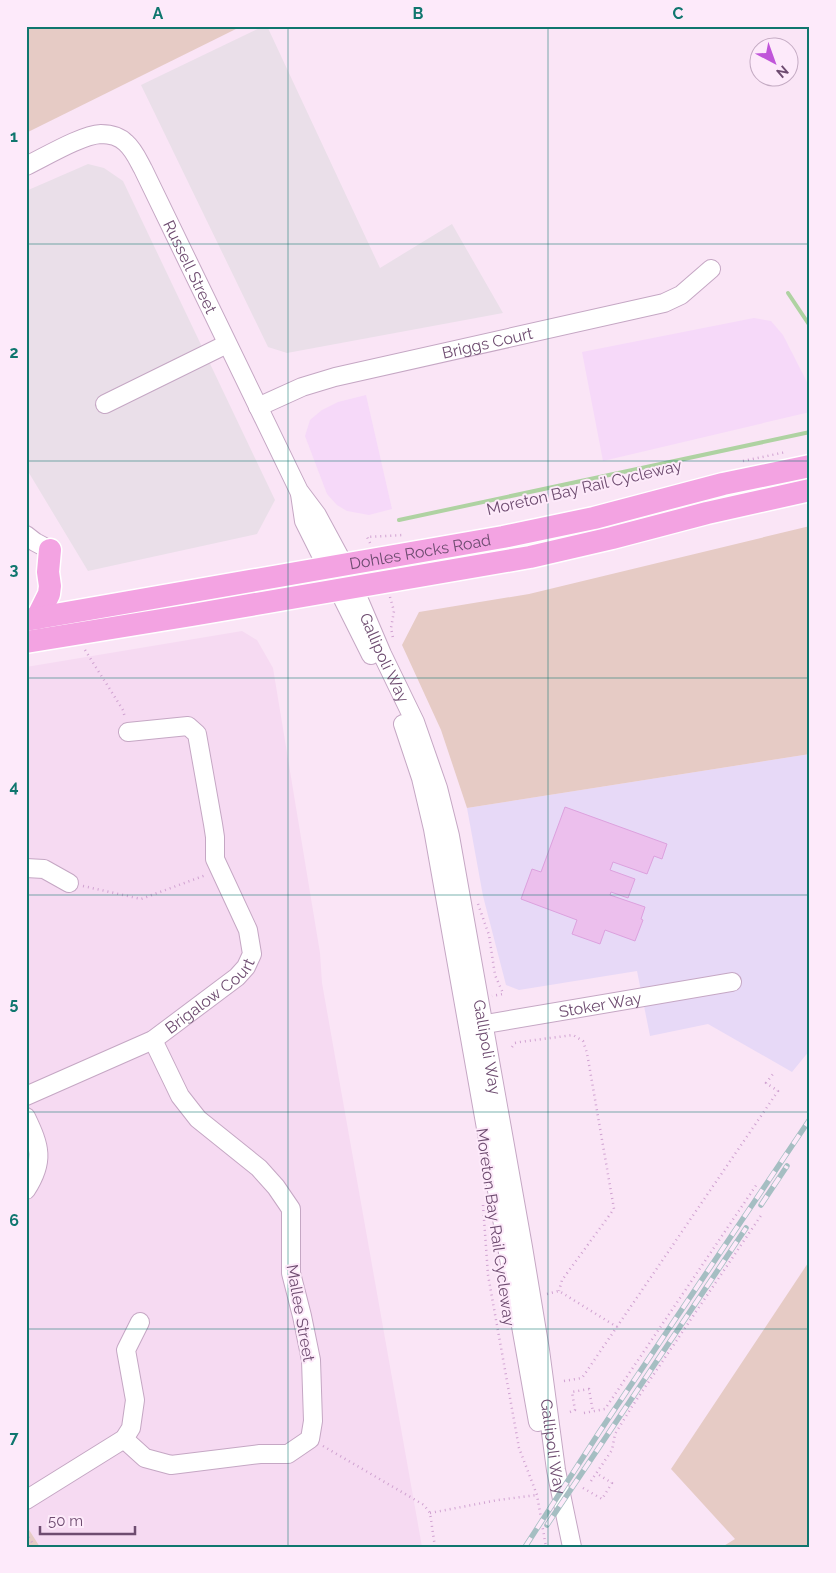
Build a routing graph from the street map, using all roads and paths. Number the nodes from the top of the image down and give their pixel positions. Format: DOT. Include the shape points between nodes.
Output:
graph roads {
  1 [pos="26,166"];
  2 [pos="711,269"];
  3 [pos="228,344"];
  4 [pos="105,404"];
  5 [pos="258,407"];
  6 [pos="787,452"];
  7 [pos="738,462"];
  8 [pos="810,466"];
  9 [pos="810,490"];
  10 [pos="26,535"];
  11 [pos="405,535"];
  12 [pos="369,542"];
  13 [pos="50,550"];
  14 [pos="335,567"];
  15 [pos="347,589"];
  16 [pos="32,618"];
  17 [pos="26,642"];
  18 [pos="84,648"];
  19 [pos="128,732"];
  20 [pos="26,868"];
  21 [pos="220,870"];
  22 [pos="69,883"];
  23 [pos="732,982"];
  24 [pos="476,1026"];
  25 [pos="153,1040"];
  26 [pos="512,1047"];
  27 [pos="773,1074"];
  28 [pos="26,1096"];
  29 [pos="26,1117"];
  30 [pos="757,1184"];
  31 [pos="26,1190"];
  32 [pos="483,1204"];
  33 [pos="762,1214"];
  34 [pos="560,1291"];
  35 [pos="547,1294"];
  36 [pos="140,1322"];
  37 [pos="617,1327"];
  38 [pos="564,1381"];
  39 [pos="570,1412"];
  40 [pos="593,1412"];
  41 [pos="584,1413"];
  42 [pos="124,1439"];
  43 [pos="310,1439"];
  44 [pos="596,1473"];
  45 [pos="591,1481"];
  46 [pos="583,1488"];
  47 [pos="537,1495"];
  48 [pos="26,1500"];
  49 [pos="430,1513"];
  50 [pos="26,1533"];
  51 [pos="35,1547"];
  52 [pos="436,1547"];
  53 [pos="546,1547"];
  54 [pos="560,1547"];
  55 [pos="572,1547"];
  1 -- 3 [label="street, Russell Street" via="93,135 111,135 126,143 143,169"];
  2 -- 5 [label="street, Briggs Court" via="681,295 664,303 335,377 302,387"];
  3 -- 4 [label="street"];
  3 -- 5 [label="street, Russell Street"];
  5 -- 14 [label="street, Russell Street" via="299,491 318,515"];
  6 -- 7 [label="path"];
  8 -- 14 [label="main road, Dohles Rocks Road" via="723,484 548,528"];
  9 -- 15 [label="main road, Dohles Rocks Road" via="530,557"];
  10 -- 13 [label="street"];
  11 -- 12 [label="path" via="367,537"];
  13 -- 16 [label="main road" via="49,594"];
  14 -- 15 [label="street, Gallipoli Way"];
  14 -- 16 [label="main road, Dohles Rocks Road"];
  15 -- 17 [label="main road, Dohles Rocks Road"];
  15 -- 24 [label="street, Gallipoli Way" via="416,763"];
  18 -- 19 [label="path" via="123,710"];
  19 -- 21 [label="street, Brigalow Court" via="188,726 197,734 215,837 215,859"];
  20 -- 22 [label="street" via="44,869"];
  21 -- 22 [label="path" via="141,899"];
  21 -- 25 [label="street, Brigalow Court" via="248,930 252,954 237,977"];
  23 -- 24 [label="street, Stoker Way"];
  24 -- 54 [label="street, Gallipoli Way"];
  24 -- 55 [label="street, Gallipoli Way" via="532,1301 556,1470"];
  25 -- 28 [label="street, Brigalow Court"];
  25 -- 43 [label="street, Mallee Street" via="180,1096 198,1119 259,1168 291,1209 292,1273 311,1360 313,1421"];
  26 -- 34 [label="path" via="520,1042 573,1035 583,1041 587,1053 614,1209 562,1280"];
  27 -- 37 [label="path" via="766,1083 778,1091"];
  29 -- 31 [label="street" via="36,1138 39,1157 38,1168"];
  30 -- 40 [label="path" via="605,1409"];
  32 -- 47 [label="path, Moreton Bay Rail Cycleway" via="488,1275 520,1448"];
  33 -- 44 [label="path" via="633,1405 615,1434 612,1450"];
  34 -- 35 [label="path"];
  34 -- 37 [label="path"];
  36 -- 42 [label="street" via="126,1350 135,1400 130,1428"];
  37 -- 38 [label="path" via="582,1378"];
  39 -- 40 [label="path" via="575,1410 572,1392 589,1388"];
  40 -- 41 [label="path"];
  42 -- 43 [label="street" via="145,1458 172,1465 260,1454 288,1454"];
  42 -- 48 [label="street"];
  43 -- 49 [label="path" via="424,1505"];
  44 -- 45 [label="path"];
  44 -- 46 [label="path" via="612,1483 602,1499"];
  47 -- 49 [label="path"];
  47 -- 53 [label="path, Moreton Bay Rail Cycleway"];
  49 -- 52 [label="path"];
  50 -- 51 [label="path"];
}
